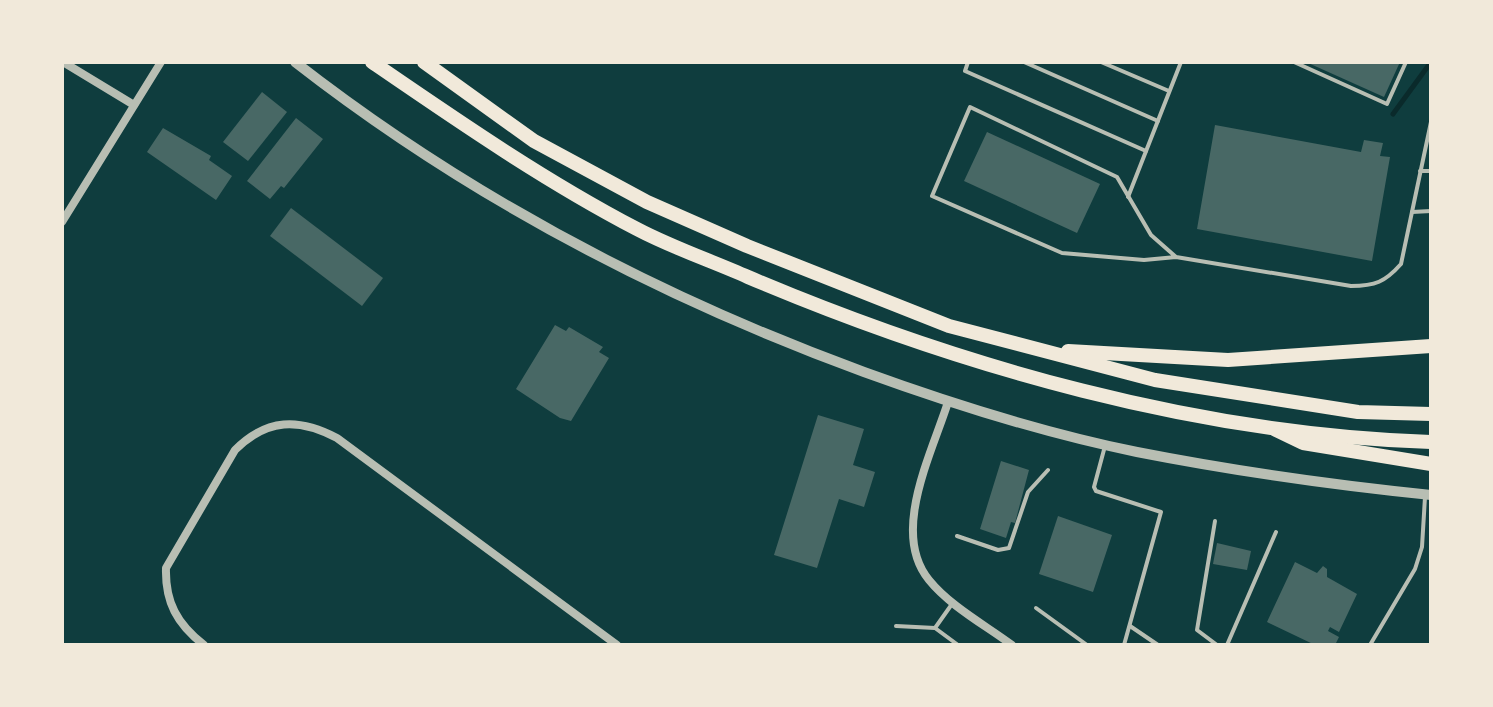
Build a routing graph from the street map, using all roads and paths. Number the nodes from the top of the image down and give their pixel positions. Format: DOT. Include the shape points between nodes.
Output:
graph roads {
  1 [pos="63,62"];
  2 [pos="161,62"];
  3 [pos="295,62"];
  4 [pos="372,62"];
  5 [pos="424,62"];
  6 [pos="968,62"];
  7 [pos="1024,62"];
  8 [pos="1101,62"];
  9 [pos="1181,62"];
  10 [pos="1294,62"];
  11 [pos="1406,62"];
  12 [pos="1169,91"];
  13 [pos="134,105"];
  14 [pos="1158,121"];
  15 [pos="1431,123"];
  16 [pos="1146,151"];
  17 [pos="1420,171"];
  18 [pos="1431,171"];
  19 [pos="1128,197"];
  20 [pos="1431,211"];
  21 [pos="1412,212"];
  22 [pos="62,222"];
  23 [pos="1176,257"];
  24 [pos="1431,346"];
  25 [pos="1036,349"];
  26 [pos="948,402"];
  27 [pos="1431,414"];
  28 [pos="1269,427"];
  29 [pos="1431,442"];
  30 [pos="1105,444"];
  31 [pos="1431,464"];
  32 [pos="1048,470"];
  33 [pos="1428,495"];
  34 [pos="1215,521"];
  35 [pos="1276,532"];
  36 [pos="957,536"];
  37 [pos="953,602"];
  38 [pos="1036,608"];
  39 [pos="1129,625"];
  40 [pos="896,626"];
  41 [pos="935,628"];
  42 [pos="204,645"];
  43 [pos="617,645"];
  44 [pos="958,645"];
  45 [pos="1012,645"];
  46 [pos="1087,645"];
  47 [pos="1124,645"];
  48 [pos="1158,645"];
  49 [pos="1217,645"];
  50 [pos="1227,645"];
  51 [pos="1370,645"];
  1 -- 13 [label="street"];
  2 -- 13 [label="street"];
  3 -- 26 [label="street" via="439,165 672,294 778,340"];
  4 -- 28 [label="highway" via="491,143 638,230 828,311 925,345 1150,406"];
  5 -- 25 [label="highway" via="534,141 647,202 949,326"];
  6 -- 16 [label="lane" via="965,71"];
  7 -- 14 [label="lane"];
  8 -- 12 [label="lane"];
  9 -- 12 [label="lane"];
  10 -- 11 [label="lane" via="1387,104"];
  12 -- 14 [label="lane"];
  13 -- 22 [label="street"];
  14 -- 16 [label="lane"];
  15 -- 17 [label="lane"];
  16 -- 19 [label="lane"];
  17 -- 18 [label="lane"];
  17 -- 21 [label="lane"];
  19 -- 23 [label="lane" via="1151,235"];
  19 -- 23 [label="lane" via="1117,177 970,107 932,196 1062,253 1144,260"];
  20 -- 21 [label="lane"];
  21 -- 23 [label="lane" via="1401,264 1373,286"];
  24 -- 25 [label="highway" via="1228,360"];
  25 -- 27 [label="highway" via="1155,380 1358,412"];
  26 -- 30 [label="street"];
  26 -- 37 [label="street" via="912,516 912,533 927,579"];
  28 -- 29 [label="highway"];
  28 -- 31 [label="highway" via="1303,443"];
  30 -- 33 [label="street" via="1336,486"];
  30 -- 39 [label="lane" via="1096,491 1161,512"];
  32 -- 36 [label="lane" via="1028,492 1009,548 998,550"];
  33 -- 51 [label="lane" via="1415,569"];
  34 -- 49 [label="lane" via="1197,630"];
  35 -- 50 [label="lane"];
  37 -- 41 [label="lane"];
  37 -- 45 [label="street"];
  38 -- 46 [label="lane"];
  39 -- 47 [label="lane"];
  39 -- 48 [label="lane"];
  40 -- 41 [label="lane"];
  41 -- 44 [label="lane"];
  42 -- 43 [label="street" via="171,608 166,568 235,450 247,438 281,423 320,429 337,438"];
}
